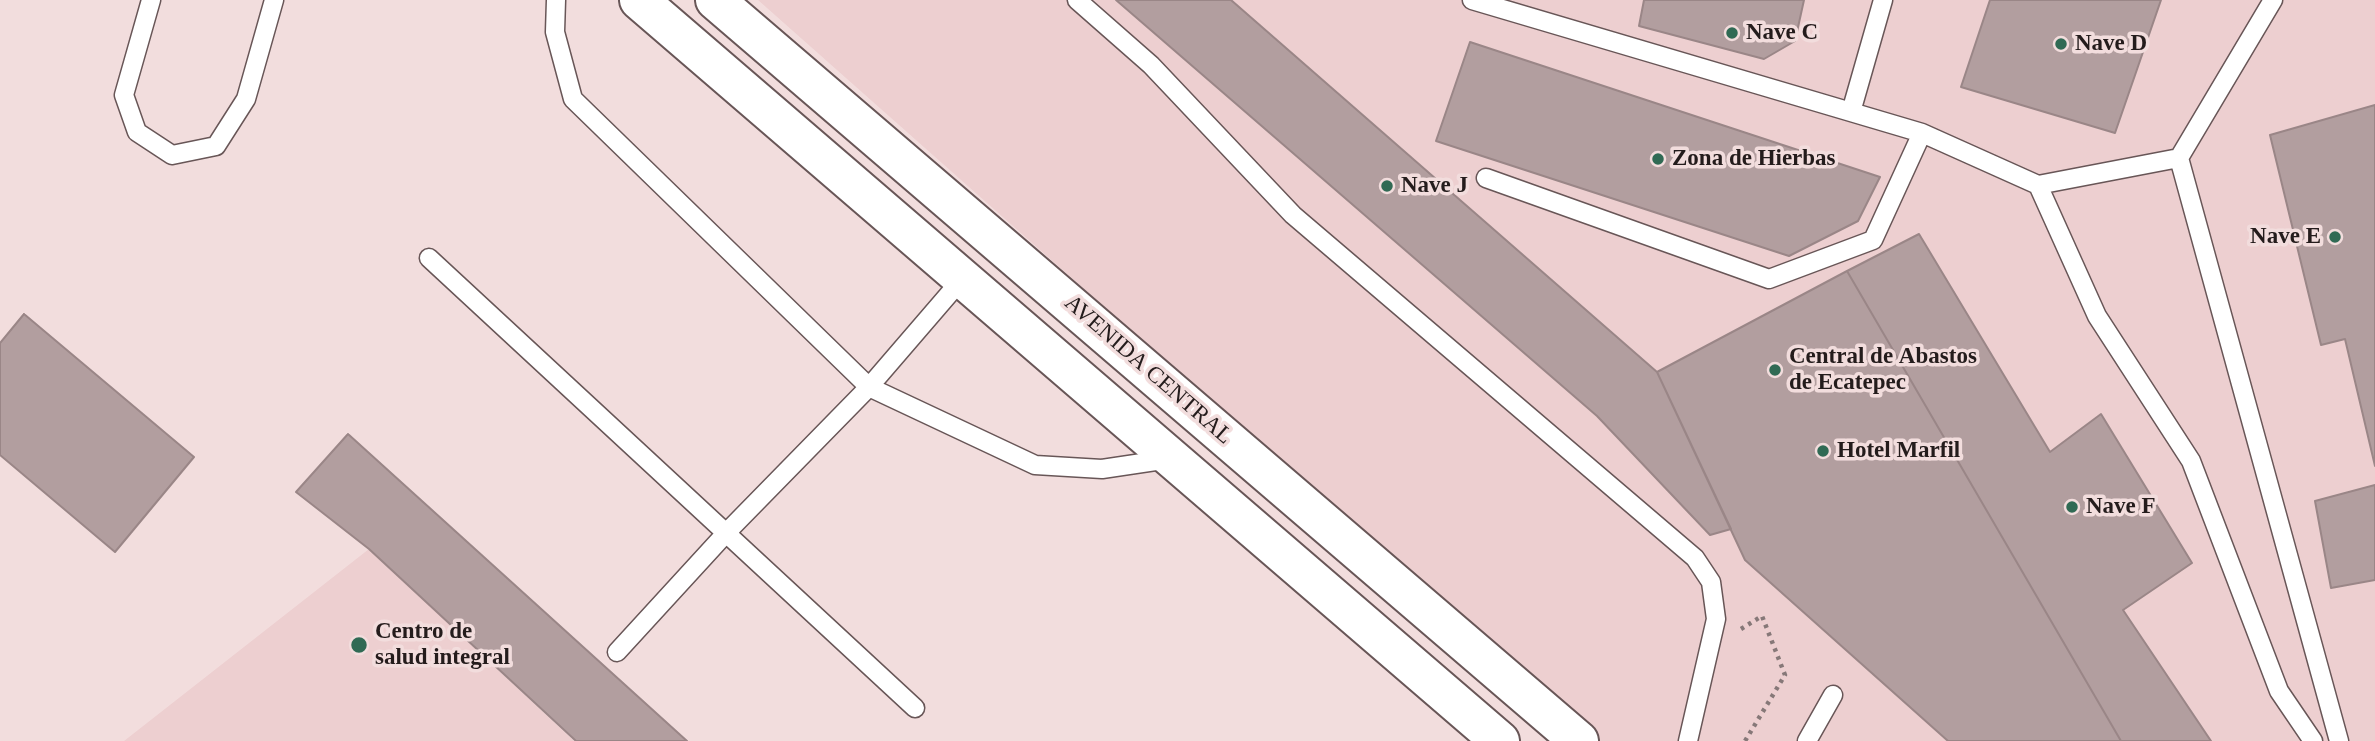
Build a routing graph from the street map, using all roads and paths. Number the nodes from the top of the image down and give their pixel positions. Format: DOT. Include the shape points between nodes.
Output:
graph roads {
  1 [pos="151,0"];
  2 [pos="274,0"];
  3 [pos="556,0"];
  4 [pos="639,0"];
  5 [pos="715,0"];
  6 [pos="1077,0"];
  7 [pos="1472,0"];
  8 [pos="1883,0"];
  9 [pos="2273,0"];
  10 [pos="1850,113"];
  11 [pos="1922,133"];
  12 [pos="2179,158"];
  13 [pos="1486,178"];
  14 [pos="2038,185"];
  15 [pos="429,258"];
  16 [pos="962,279"];
  17 [pos="869,387"];
  18 [pos="1171,459"];
  19 [pos="727,532"];
  20 [pos="1737,631"];
  21 [pos="617,652"];
  22 [pos="1833,695"];
  23 [pos="915,708"];
  24 [pos="1500,741"];
  25 [pos="1579,741"];
  26 [pos="1688,741"];
  27 [pos="1745,741"];
  28 [pos="1807,741"];
  29 [pos="2313,741"];
  30 [pos="2339,741"];
  1 -- 2 [label="lane" via="124,95 137,132 172,155 216,146 246,99"];
  3 -- 17 [label="lane" via="555,32 573,99"];
  4 -- 16 [label="highway"];
  5 -- 25 [label="highway, AVENIDA CENTRAL"];
  6 -- 26 [label="lane" via="1151,65 1293,215 1695,558 1711,582 1716,619"];
  7 -- 10 [label="lane"];
  8 -- 10 [label="lane"];
  9 -- 12 [label="lane"];
  10 -- 11 [label="lane"];
  11 -- 13 [label="lane" via="1873,240 1769,279"];
  11 -- 14 [label="lane"];
  12 -- 14 [label="lane"];
  12 -- 30 [label="lane"];
  14 -- 29 [label="lane" via="2097,316 2191,461 2280,691"];
  15 -- 19 [label="lane"];
  16 -- 17 [label="lane"];
  16 -- 18 [label="highway"];
  17 -- 18 [label="lane" via="1035,465 1102,469"];
  17 -- 19 [label="lane"];
  18 -- 24 [label="highway"];
  19 -- 21 [label="lane"];
  19 -- 23 [label="lane"];
  20 -- 27 [label="path" via="1762,616 1785,675"];
  22 -- 28 [label="lane"];
}
